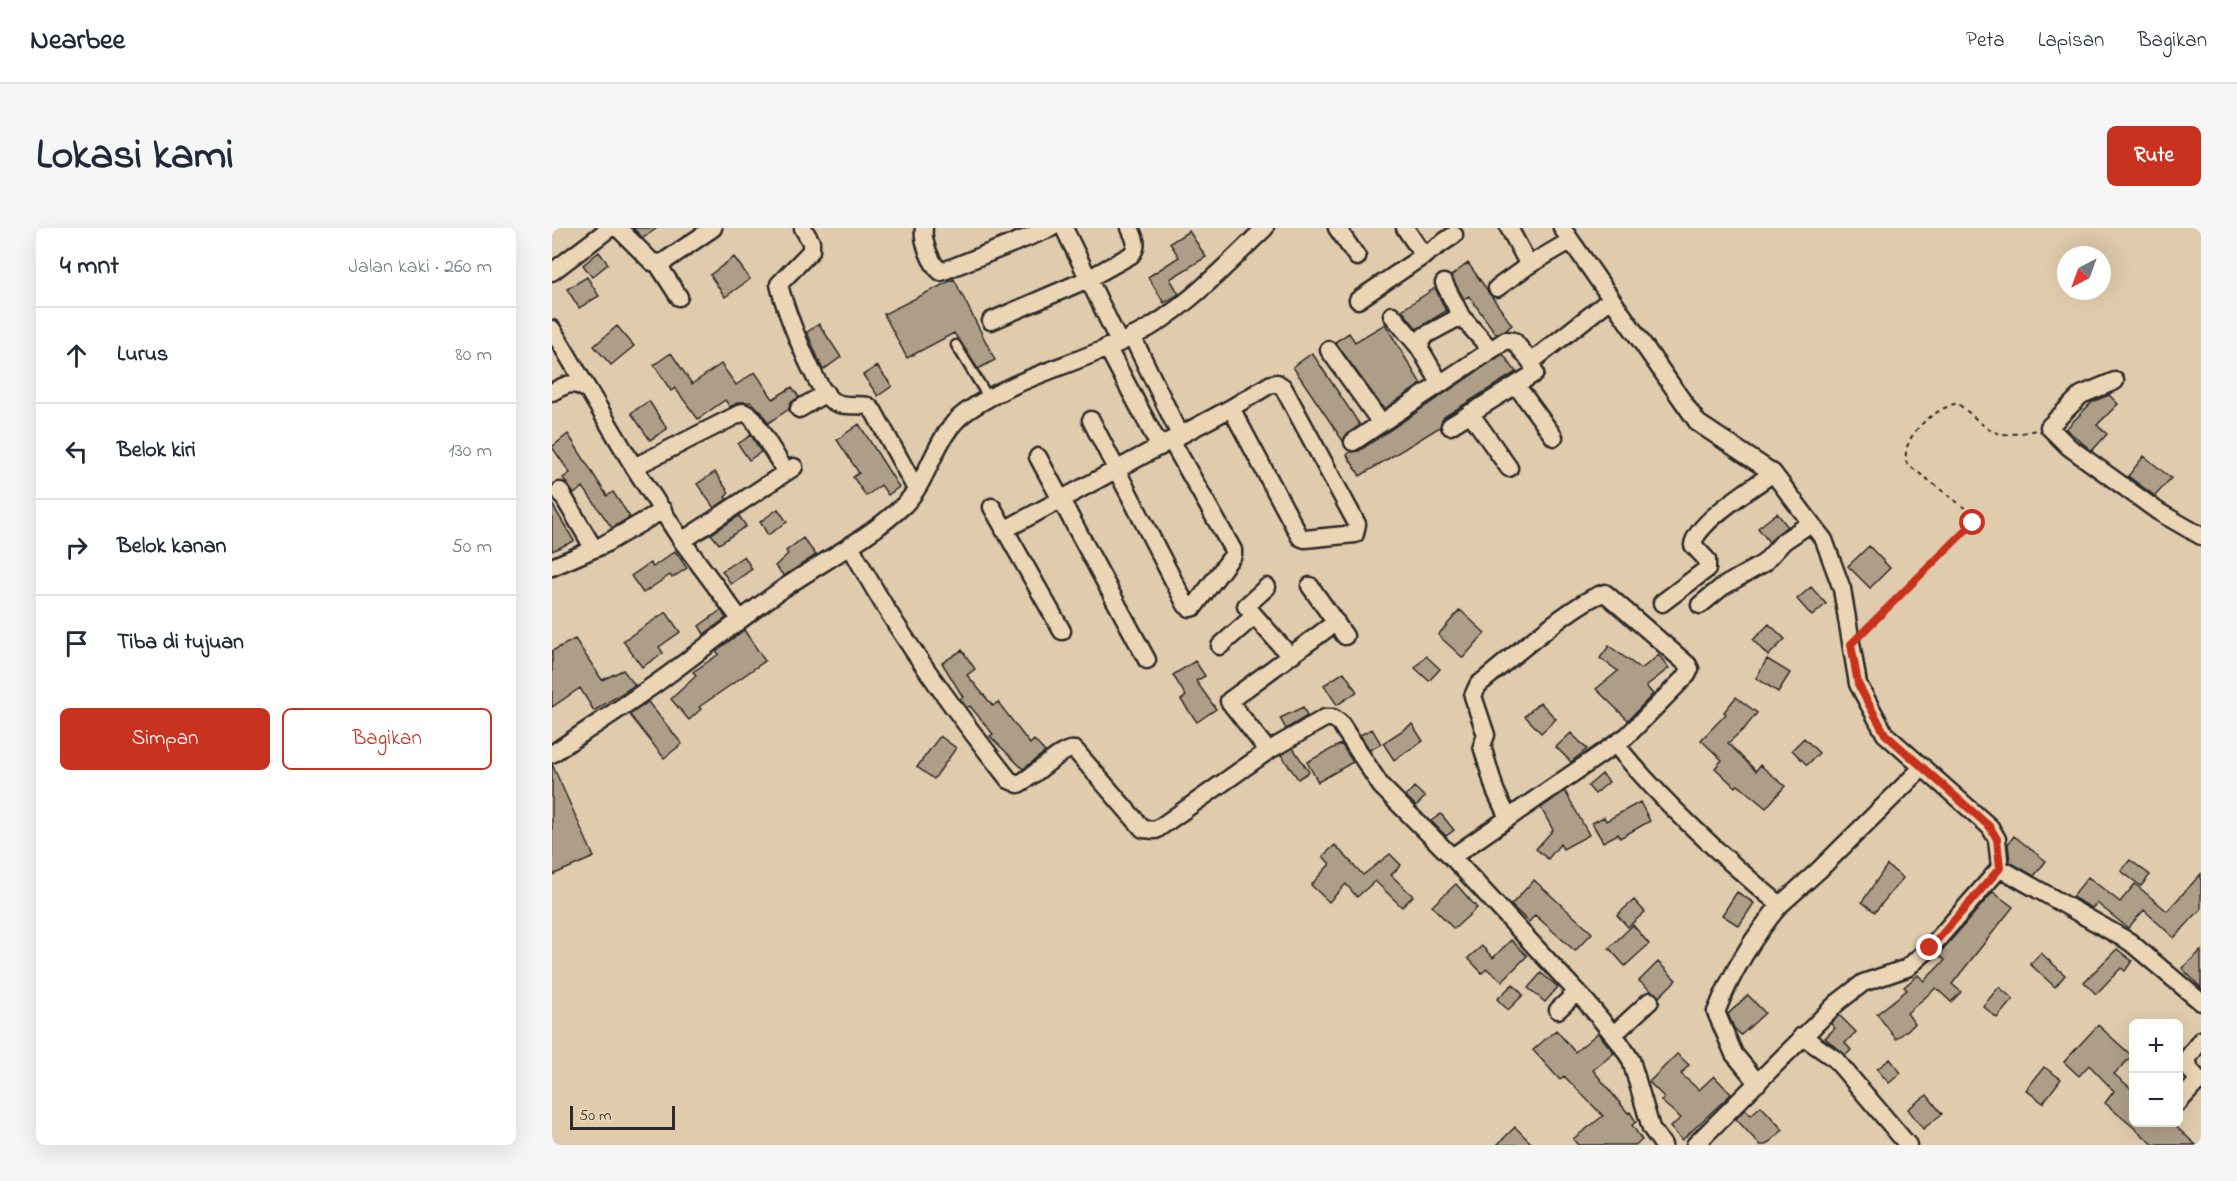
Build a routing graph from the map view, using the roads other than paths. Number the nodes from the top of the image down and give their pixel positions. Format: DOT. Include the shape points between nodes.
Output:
graph roads {
  1 [pos="610,228"];
  2 [pos="618,228"];
  3 [pos="713,228"];
  4 [pos="804,228"];
  5 [pos="924,228"];
  6 [pos="1051,228"];
  7 [pos="1064,228"];
  8 [pos="1130,228"];
  9 [pos="1265,228"];
  10 [pos="1337,228"];
  11 [pos="1405,228"];
  12 [pos="1509,228"];
  13 [pos="1566,235"];
  14 [pos="1454,236"];
  15 [pos="1424,256"];
  16 [pos="1357,257"];
  17 [pos="657,263"];
  18 [pos="1529,266"];
  19 [pos="552,272"];
  20 [pos="1088,279"];
  21 [pos="1444,283"];
  22 [pos="1497,288"];
  23 [pos="679,297"];
  24 [pos="1611,299"];
  25 [pos="1358,300"];
  26 [pos="1392,315"];
  27 [pos="1461,316"];
  28 [pos="991,321"];
  29 [pos="552,329"];
  30 [pos="1120,342"];
  31 [pos="956,345"];
  32 [pos="1419,347"];
  33 [pos="1329,350"];
  34 [pos="1491,350"];
  35 [pos="1531,362"];
  36 [pos="2115,381"];
  37 [pos="1440,383"];
  38 [pos="1516,384"];
  39 [pos="586,389"];
  40 [pos="552,392"];
  41 [pos="826,393"];
  42 [pos="988,398"];
  43 [pos="1231,408"];
  44 [pos="799,409"];
  45 [pos="1470,413"];
  46 [pos="1091,420"];
  47 [pos="1381,423"];
  48 [pos="1449,426"];
  49 [pos="1554,437"];
  50 [pos="1170,441"];
  51 [pos="1353,442"];
  52 [pos="1038,457"];
  53 [pos="634,467"];
  54 [pos="1509,468"];
  55 [pos="1117,470"];
  56 [pos="1773,473"];
  57 [pos="916,489"];
  58 [pos="560,491"];
  59 [pos="1061,500"];
  60 [pos="992,507"];
  61 [pos="663,510"];
  62 [pos="1811,522"];
  63 [pos="1004,530"];
  64 [pos="2201,536"];
  65 [pos="682,541"];
  66 [pos="850,545"];
  67 [pos="594,549"];
  68 [pos="552,567"];
  69 [pos="1310,586"];
  70 [pos="1267,587"];
  71 [pos="1662,603"];
  72 [pos="1700,605"];
  73 [pos="1254,616"];
  74 [pos="740,619"];
  75 [pos="1062,631"];
  76 [pos="1220,646"];
  77 [pos="1290,656"];
  78 [pos="1147,660"];
  79 [pos="1616,745"];
  80 [pos="1268,750"];
  81 [pos="552,754"];
  82 [pos="1923,767"];
  83 [pos="1508,818"];
  84 [pos="1452,858"];
  85 [pos="2000,868"];
  86 [pos="1780,905"];
  87 [pos="1576,992"];
  88 [pos="1650,1001"];
  89 [pos="2201,1002"];
  90 [pos="1558,1011"];
  91 [pos="1614,1034"];
  92 [pos="1802,1036"];
  93 [pos="2201,1040"];
  94 [pos="2200,1081"];
  95 [pos="1758,1083"];
  96 [pos="2183,1098"];
  97 [pos="1664,1145"];
  98 [pos="1695,1145"];
  99 [pos="1908,1145"];
  1 -- 19 [label="street"];
  2 -- 17 [label="street"];
  3 -- 17 [label="street"];
  4 -- 41 [label="street" via="812,242 811,251 779,284 800,341"];
  5 -- 6 [label="street" via="926,245 941,272"];
  7 -- 20 [label="street"];
  8 -- 20 [label="street" via="1136,249"];
  9 -- 30 [label="street" via="1179,305"];
  10 -- 16 [label="street"];
  11 -- 15 [label="street"];
  12 -- 18 [label="street"];
  13 -- 18 [label="street"];
  13 -- 24 [label="street"];
  14 -- 15 [label="street"];
  15 -- 25 [label="street"];
  17 -- 23 [label="street"];
  18 -- 22 [label="street"];
  20 -- 28 [label="street"];
  20 -- 30 [label="street"];
  21 -- 27 [label="street"];
  24 -- 35 [label="street"];
  24 -- 56 [label="street" via="1698,423"];
  26 -- 32 [label="street"];
  27 -- 32 [label="street" via="1425,336"];
  27 -- 34 [label="street"];
  29 -- 39 [label="street"];
  30 -- 42 [label="street"];
  30 -- 50 [label="street"];
  30 -- 50 [label="street"];
  31 -- 42 [label="lane"];
  32 -- 37 [label="street"];
  33 -- 47 [label="street"];
  34 -- 35 [label="street" via="1511,339"];
  34 -- 37 [label="street"];
  35 -- 38 [label="street" via="1535,373"];
  36 -- 64 [label="street" via="2081,395 2049,427 2069,447 2159,512"];
  37 -- 47 [label="street"];
  38 -- 45 [label="street"];
  38 -- 49 [label="street"];
  39 -- 40 [label="street" via="575,383"];
  39 -- 53 [label="street"];
  41 -- 44 [label="street"];
  41 -- 57 [label="street" via="842,406 868,406 874,411"];
  42 -- 57 [label="street" via="964,413 945,432"];
  43 -- 43 [label="street" via="1271,384 1283,387 1357,524 1355,534 1300,537"];
  43 -- 50 [label="street"];
  45 -- 48 [label="street"];
  45 -- 54 [label="street"];
  46 -- 55 [label="street"];
  47 -- 51 [label="street"];
  50 -- 55 [label="street"];
  50 -- 55 [label="street" via="1233,550 1194,606 1186,605"];
  52 -- 59 [label="street"];
  53 -- 61 [label="street"];
  53 -- 65 [label="street" via="743,412 752,417 790,470"];
  55 -- 59 [label="street"];
  56 -- 62 [label="street"];
  56 -- 71 [label="street" via="1705,525 1694,538 1694,545 1707,560 1707,569"];
  57 -- 66 [label="street" via="882,524"];
  58 -- 67 [label="street"];
  59 -- 63 [label="street"];
  59 -- 78 [label="street"];
  60 -- 63 [label="street"];
  61 -- 65 [label="street"];
  61 -- 67 [label="street"];
  62 -- 72 [label="street" via="1784,541 1764,563"];
  62 -- 82 [label="street" via="1824,540 1842,589 1858,684 1885,734"];
  63 -- 75 [label="street"];
  65 -- 74 [label="street"];
  66 -- 74 [label="street"];
  66 -- 80 [label="street" via="874,592 1009,780 1018,784 1030,779 1062,751 1075,750 1143,829 1150,831"];
  67 -- 68 [label="street"];
  69 -- 77 [label="street" via="1340,629"];
  70 -- 73 [label="street" via="1246,606"];
  73 -- 76 [label="street"];
  73 -- 77 [label="street"];
  74 -- 81 [label="street" via="661,680"];
  77 -- 80 [label="street" via="1229,701"];
  79 -- 83 [label="street"];
  79 -- 83 [label="street" via="1690,669 1605,593 1594,595 1556,623 1478,685 1473,696 1486,735 1482,746 1485,757"];
  79 -- 86 [label="street" via="1645,781 1690,825"];
  80 -- 84 [label="street" via="1325,718 1333,718 1381,786"];
  82 -- 85 [label="street" via="1995,833"];
  82 -- 86 [label="street"];
  83 -- 84 [label="street"];
  84 -- 87 [label="street"];
  85 -- 89 [label="street" via="2130,942"];
  85 -- 92 [label="street" via="1930,948 1907,968 1863,983"];
  86 -- 95 [label="street" via="1754,936 1731,975 1716,1012 1734,1054"];
  87 -- 90 [label="street"];
  87 -- 91 [label="street"];
  88 -- 91 [label="street"];
  91 -- 97 [label="street" via="1630,1060 1651,1128"];
  92 -- 95 [label="street"];
  92 -- 99 [label="street" via="1843,1067"];
  93 -- 94 [label="street" via="2187,1059 2190,1070"];
  94 -- 96 [label="street"];
  95 -- 98 [label="street"];
}
